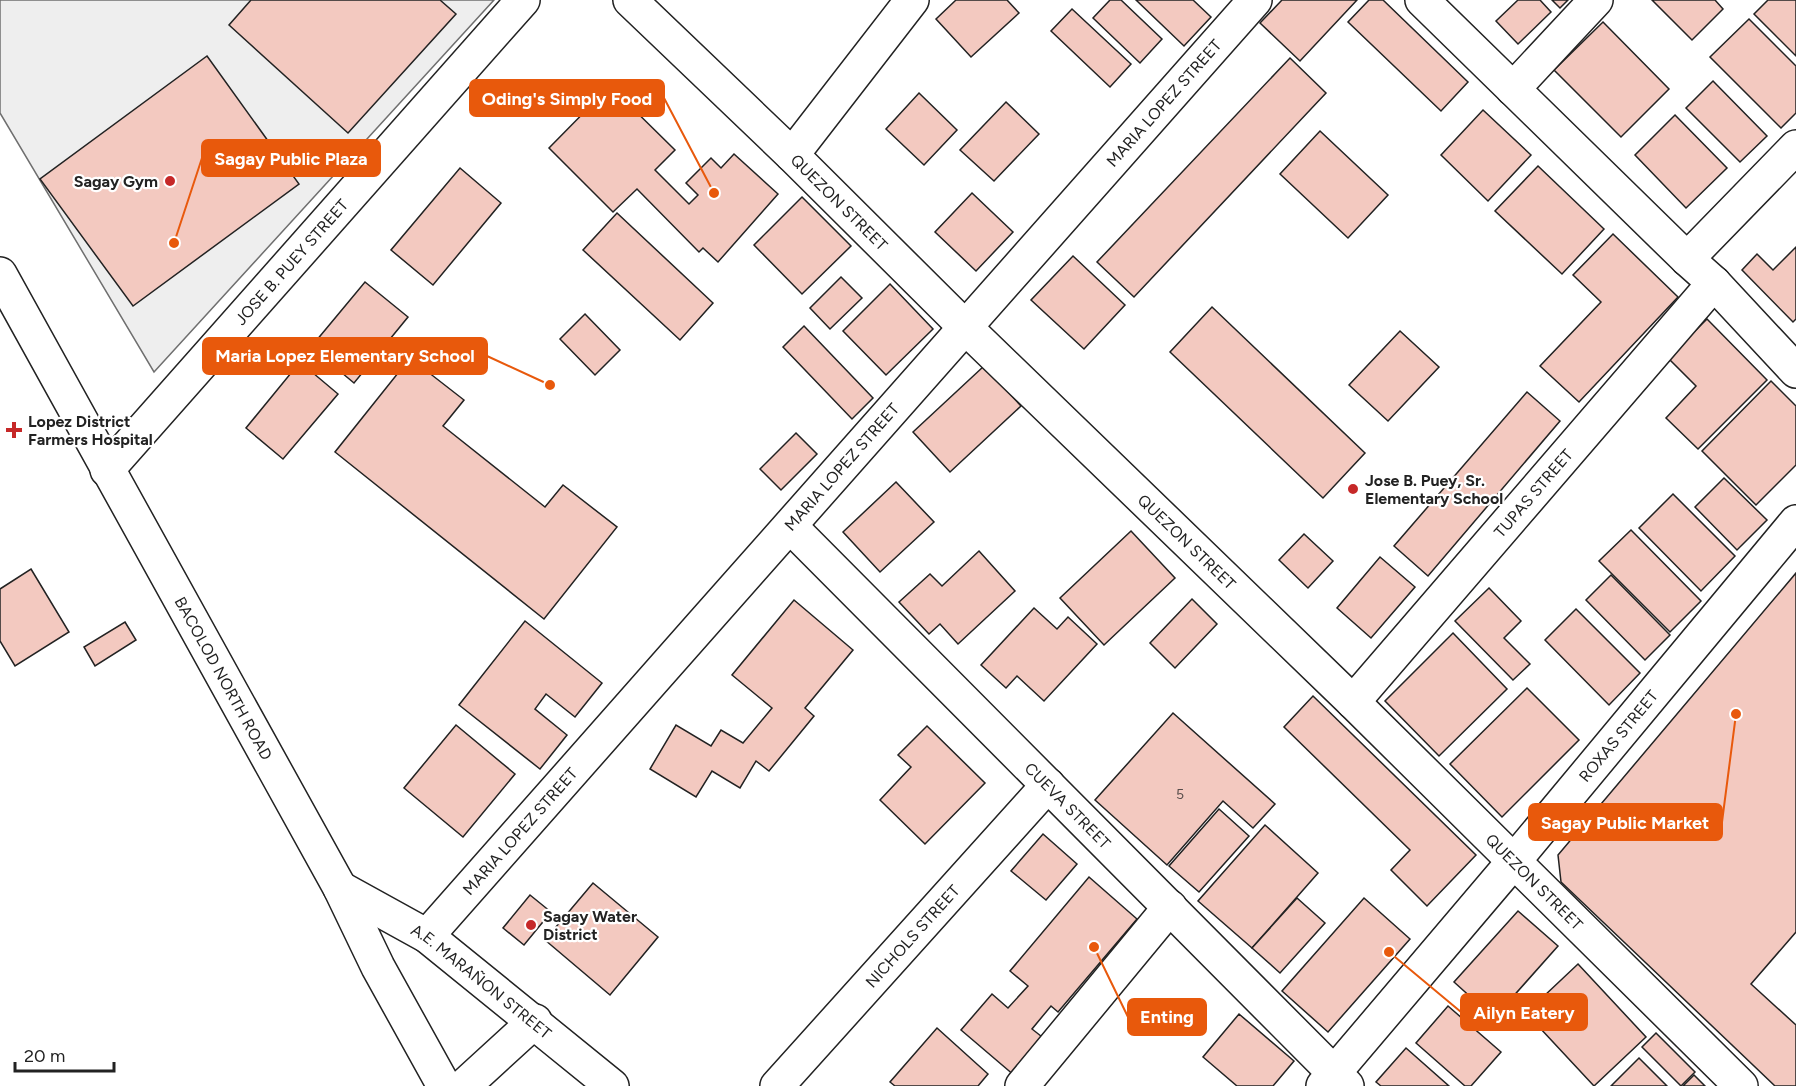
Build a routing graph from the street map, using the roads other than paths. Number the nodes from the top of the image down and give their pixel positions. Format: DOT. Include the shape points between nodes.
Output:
graph roads {
  1 [pos="523,0"];
  2 [pos="630,0"];
  3 [pos="912,0"];
  4 [pos="1256,0"];
  5 [pos="1422,0"];
  6 [pos="1596,0"];
  7 [pos="1513,89"];
  8 [pos="1796,147"];
  9 [pos="792,155"];
  10 [pos="1687,259"];
  11 [pos="0,274"];
  12 [pos="1714,283"];
  13 [pos="964,326"];
  14 [pos="1796,371"];
  15 [pos="107,470"];
  16 [pos="1796,522"];
  17 [pos="790,526"];
  18 [pos="1353,702"];
  19 [pos="1048,785"];
  20 [pos="1514,861"];
  21 [pos="340,888"];
  22 [pos="1170,907"];
  23 [pos="427,936"];
  24 [pos="535,1022"];
  25 [pos="1335,1082"];
  26 [pos="444,1086"];
  27 [pos="464,1086"];
  28 [pos="612,1086"];
  29 [pos="777,1086"];
  30 [pos="1022,1086"];
  31 [pos="1741,1086"];
  1 -- 15 [label="main road, JOSE B. PUEY STREET"];
  2 -- 9 [label="main road, QUEZON STREET"];
  3 -- 9 [label="main road"];
  4 -- 13 [label="main road, MARIA LOPEZ STREET"];
  5 -- 7 [label="main road"];
  6 -- 7 [label="main road"];
  7 -- 10 [label="main road"];
  8 -- 10 [label="main road"];
  9 -- 13 [label="main road, QUEZON STREET"];
  10 -- 12 [label="main road"];
  11 -- 15 [label="main road, BACOLOD NORTH ROAD"];
  12 -- 14 [label="main road"];
  12 -- 18 [label="main road, TUPAS STREET"];
  13 -- 17 [label="main road, MARIA LOPEZ STREET"];
  13 -- 18 [label="main road, QUEZON STREET"];
  15 -- 21 [label="main road, BACOLOD NORTH ROAD"];
  16 -- 20 [label="main road, ROXAS STREET"];
  17 -- 19 [label="main road, CUEVA STREET"];
  17 -- 23 [label="main road, MARIA LOPEZ STREET"];
  18 -- 20 [label="main road, QUEZON STREET"];
  19 -- 22 [label="main road, CUEVA STREET"];
  19 -- 29 [label="main road, NICHOLS STREET"];
  20 -- 25 [label="main road, ROXAS STREET"];
  20 -- 31 [label="main road, QUEZON STREET"];
  21 -- 23 [label="main road, A.E. MARAÑON STREET"];
  21 -- 26 [label="main road, BACOLOD NORTH ROAD" via="378,967"];
  22 -- 25 [label="main road, CUEVA STREET"];
  22 -- 30 [label="main road"];
  23 -- 24 [label="main road, A.E. MARAÑON STREET"];
  24 -- 27 [label="main road"];
  24 -- 28 [label="main road, A.E. MARAÑON STREET"];
}
